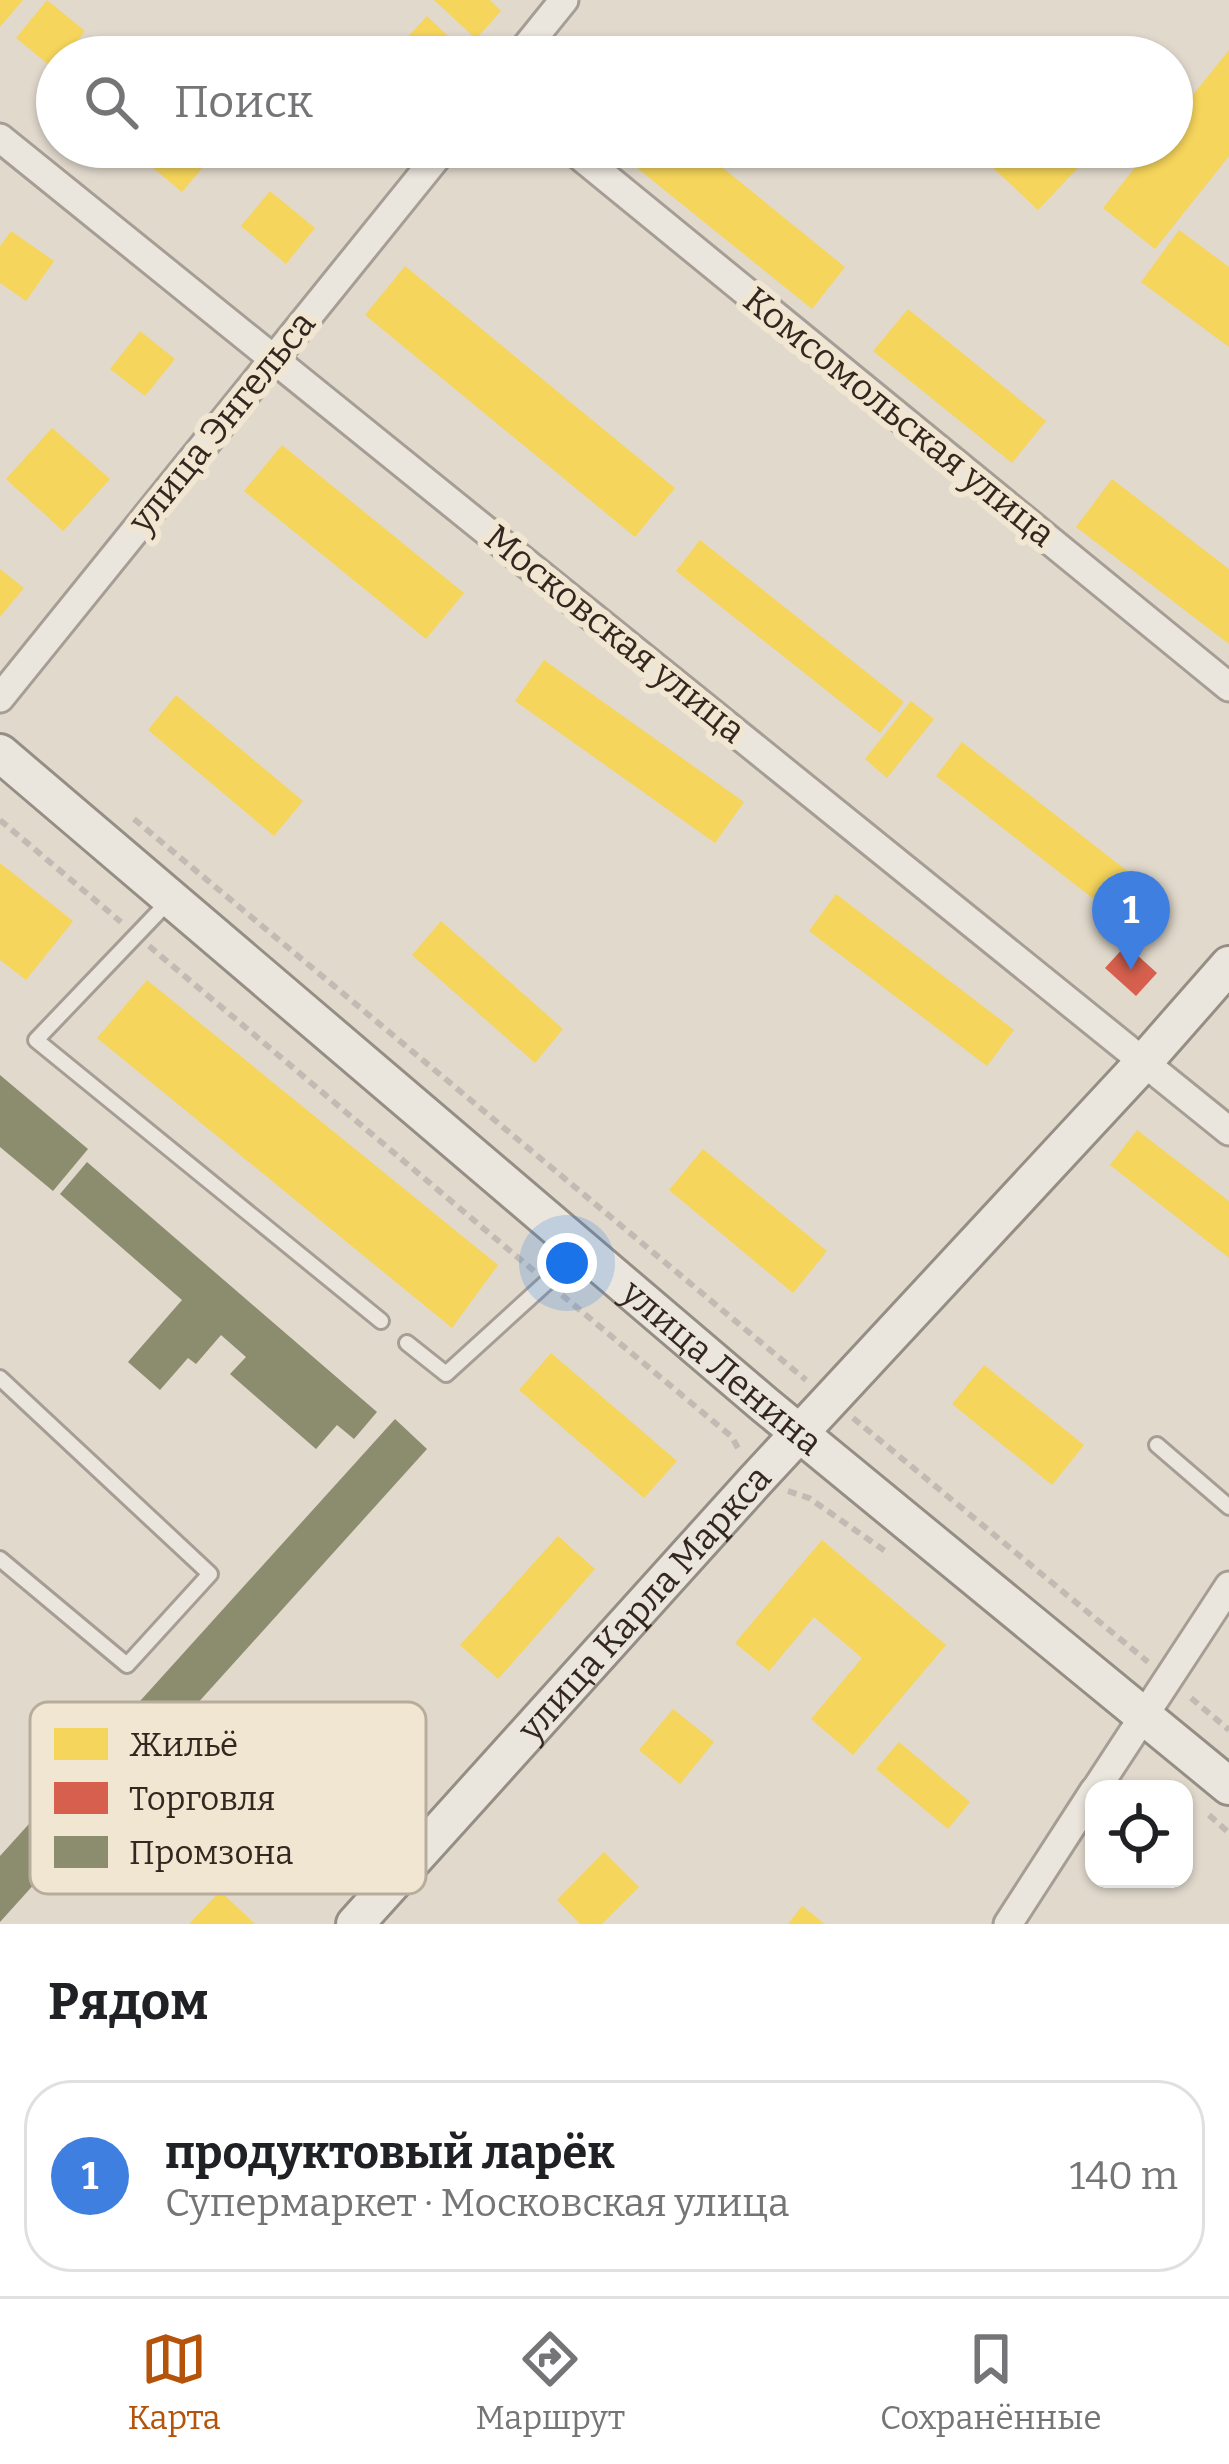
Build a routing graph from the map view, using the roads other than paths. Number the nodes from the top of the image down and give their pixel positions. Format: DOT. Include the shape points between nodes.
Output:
graph roads {
  1 [pos="564,0"];
  2 [pos="535,36"];
  3 [pos="0,138"];
  4 [pos="36,167"];
  5 [pos="38,168"];
  6 [pos="428,168"];
  7 [pos="595,168"];
  8 [pos="274,356"];
  9 [pos="1229,687"];
  10 [pos="0,698"];
  11 [pos="0,753"];
  12 [pos="171,898"];
  13 [pos="1229,964"];
  14 [pos="1143,1063"];
  15 [pos="1229,1131"];
  16 [pos="570,1239"];
  17 [pos="381,1321"];
  18 [pos="406,1343"];
  19 [pos="0,1378"];
  20 [pos="802,1434"];
  21 [pos="1157,1445"];
  22 [pos="1229,1507"];
  23 [pos="0,1559"];
  24 [pos="1229,1586"];
  25 [pos="1144,1714"];
  26 [pos="1101,1780"];
  27 [pos="1229,1786"];
  28 [pos="1085,1805"];
  29 [pos="426,1845"];
  30 [pos="382,1894"];
  31 [pos="355,1924"];
  32 [pos="1008,1924"];
  1 -- 2 [label="street"];
  3 -- 4 [label="street, Московская улица"];
  5 -- 8 [label="street, Московская улица"];
  6 -- 8 [label="street, улица Энгельса"];
  7 -- 9 [label="street, Комсомольская улица"];
  8 -- 10 [label="street, улица Энгельса"];
  8 -- 14 [label="street, Московская улица"];
  11 -- 12 [label="main road, улица Ленина"];
  12 -- 16 [label="main road, улица Ленина"];
  12 -- 17 [label="lane" via="37,1040"];
  13 -- 14 [label="main road, улица Карла Маркса"];
  14 -- 15 [label="street, Московская улица"];
  14 -- 20 [label="main road, улица Карла Маркса"];
  16 -- 18 [label="lane" via="547,1282 446,1374"];
  16 -- 20 [label="main road, улица Ленина"];
  19 -- 23 [label="lane" via="210,1574 127,1665"];
  20 -- 25 [label="main road, улица Ленина"];
  20 -- 29 [label="main road, улица Карла Маркса"];
  21 -- 22 [label="lane"];
  24 -- 25 [label="street"];
  25 -- 26 [label="street"];
  25 -- 27 [label="main road, улица Ленина"];
  28 -- 32 [label="street"];
  30 -- 31 [label="main road, улица Карла Маркса"];
}
